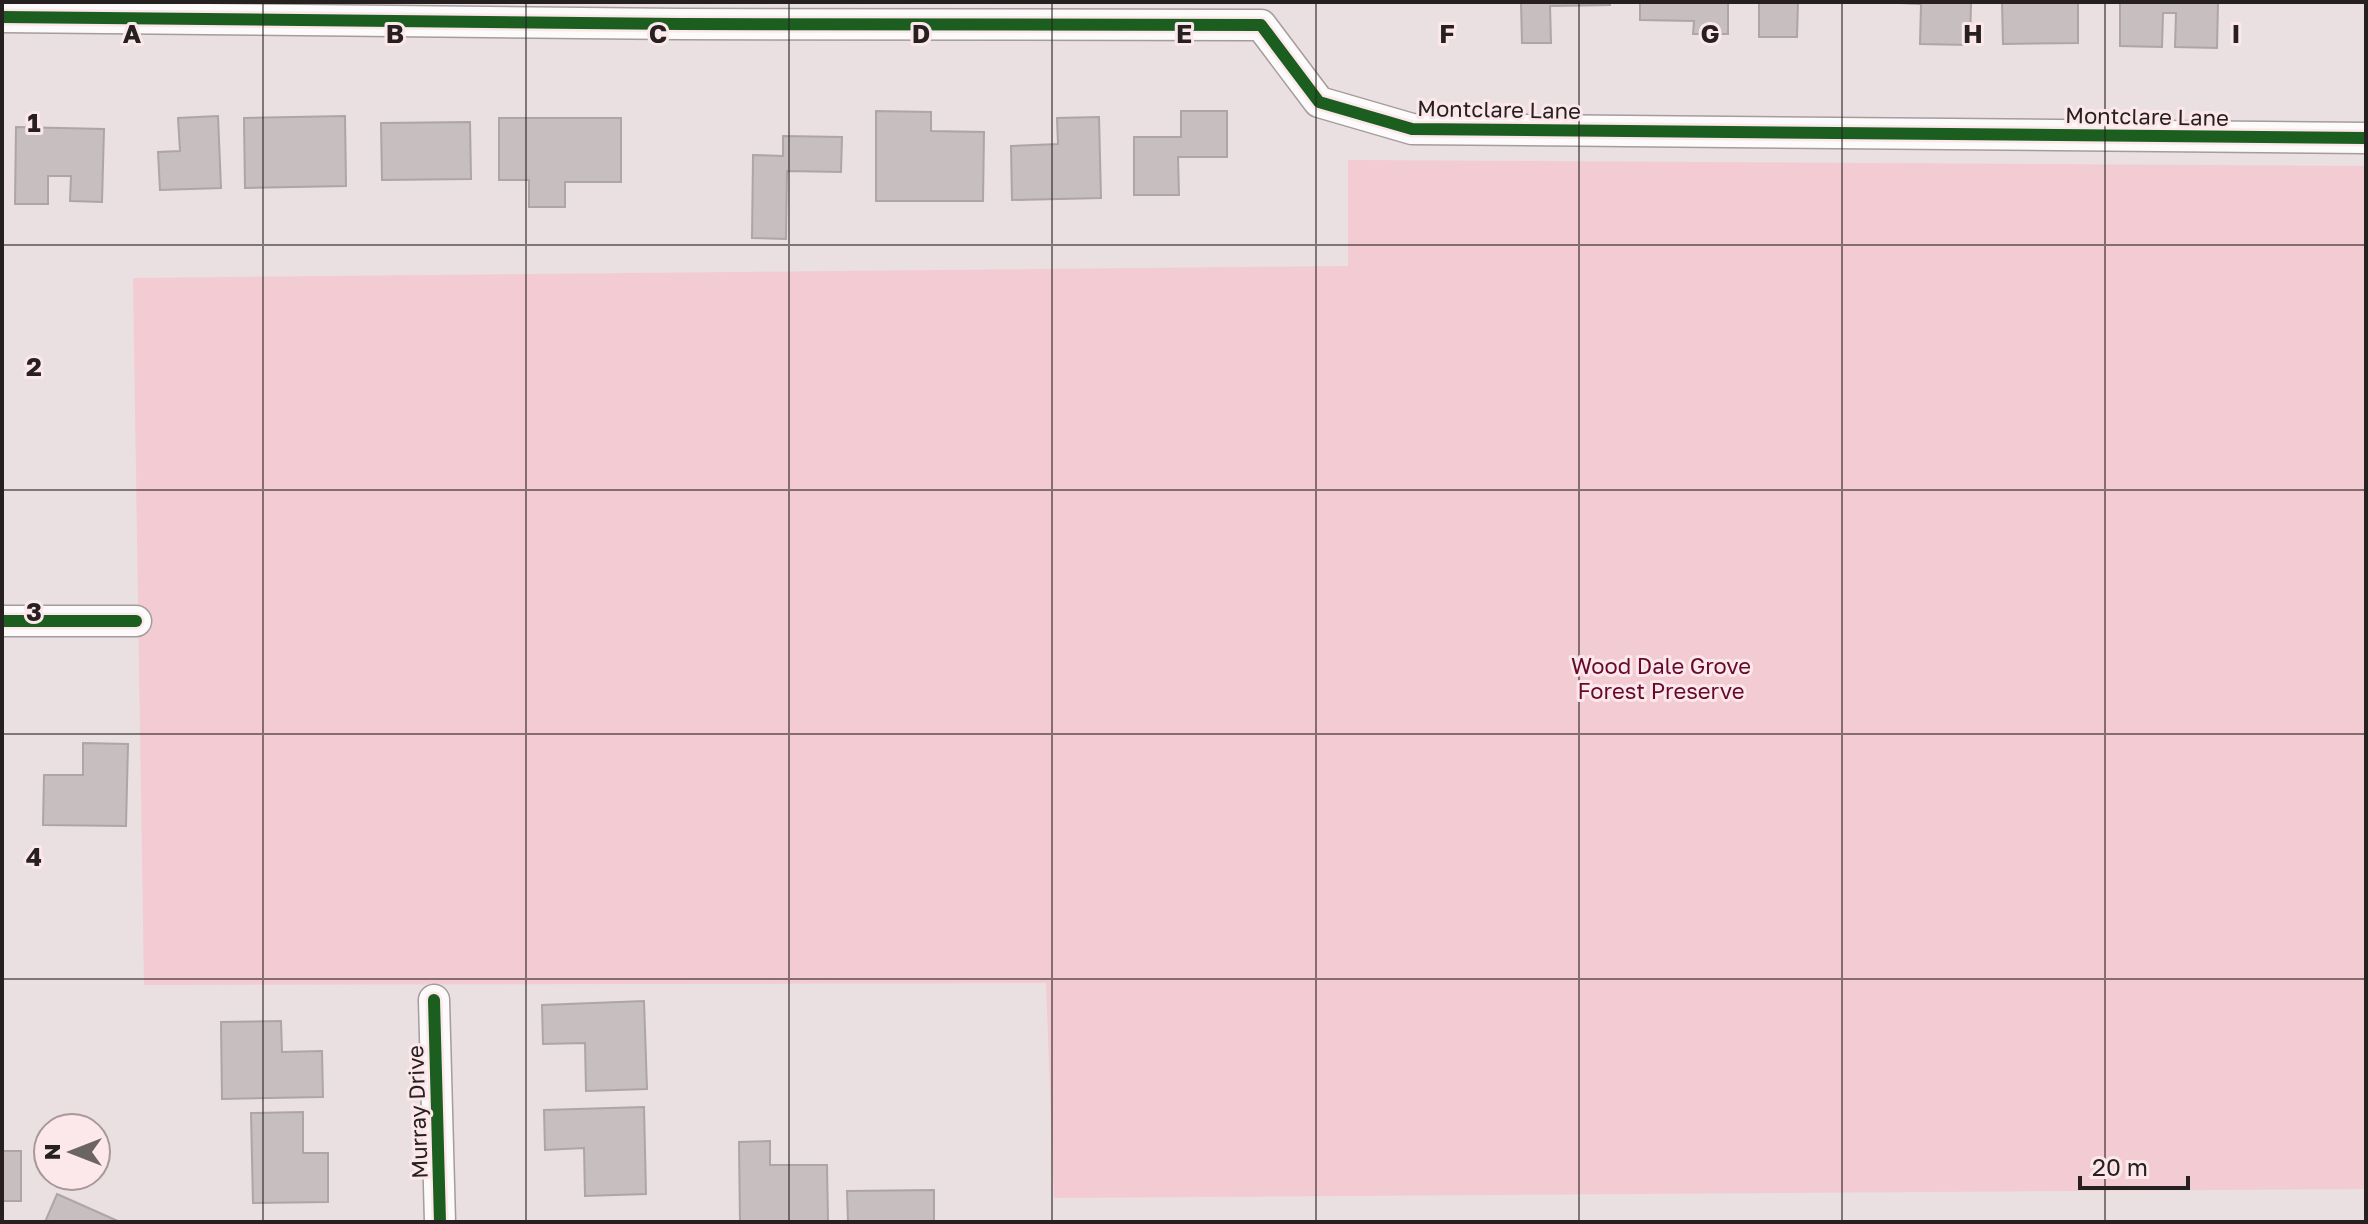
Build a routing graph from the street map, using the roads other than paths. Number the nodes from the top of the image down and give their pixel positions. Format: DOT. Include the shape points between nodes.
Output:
graph roads {
  1 [pos="680,13"];
  2 [pos="2,17"];
  3 [pos="2366,138"];
  4 [pos="2,621"];
  5 [pos="136,621"];
  6 [pos="434,1000"];
  7 [pos="440,1222"];
  1 -- 2 [label="street, Montclare Lane"];
  1 -- 3 [label="street, Montclare Lane" via="1261,25 1319,102 1412,129"];
  4 -- 5 [label="street"];
  6 -- 7 [label="street, Murray Drive"];
}
